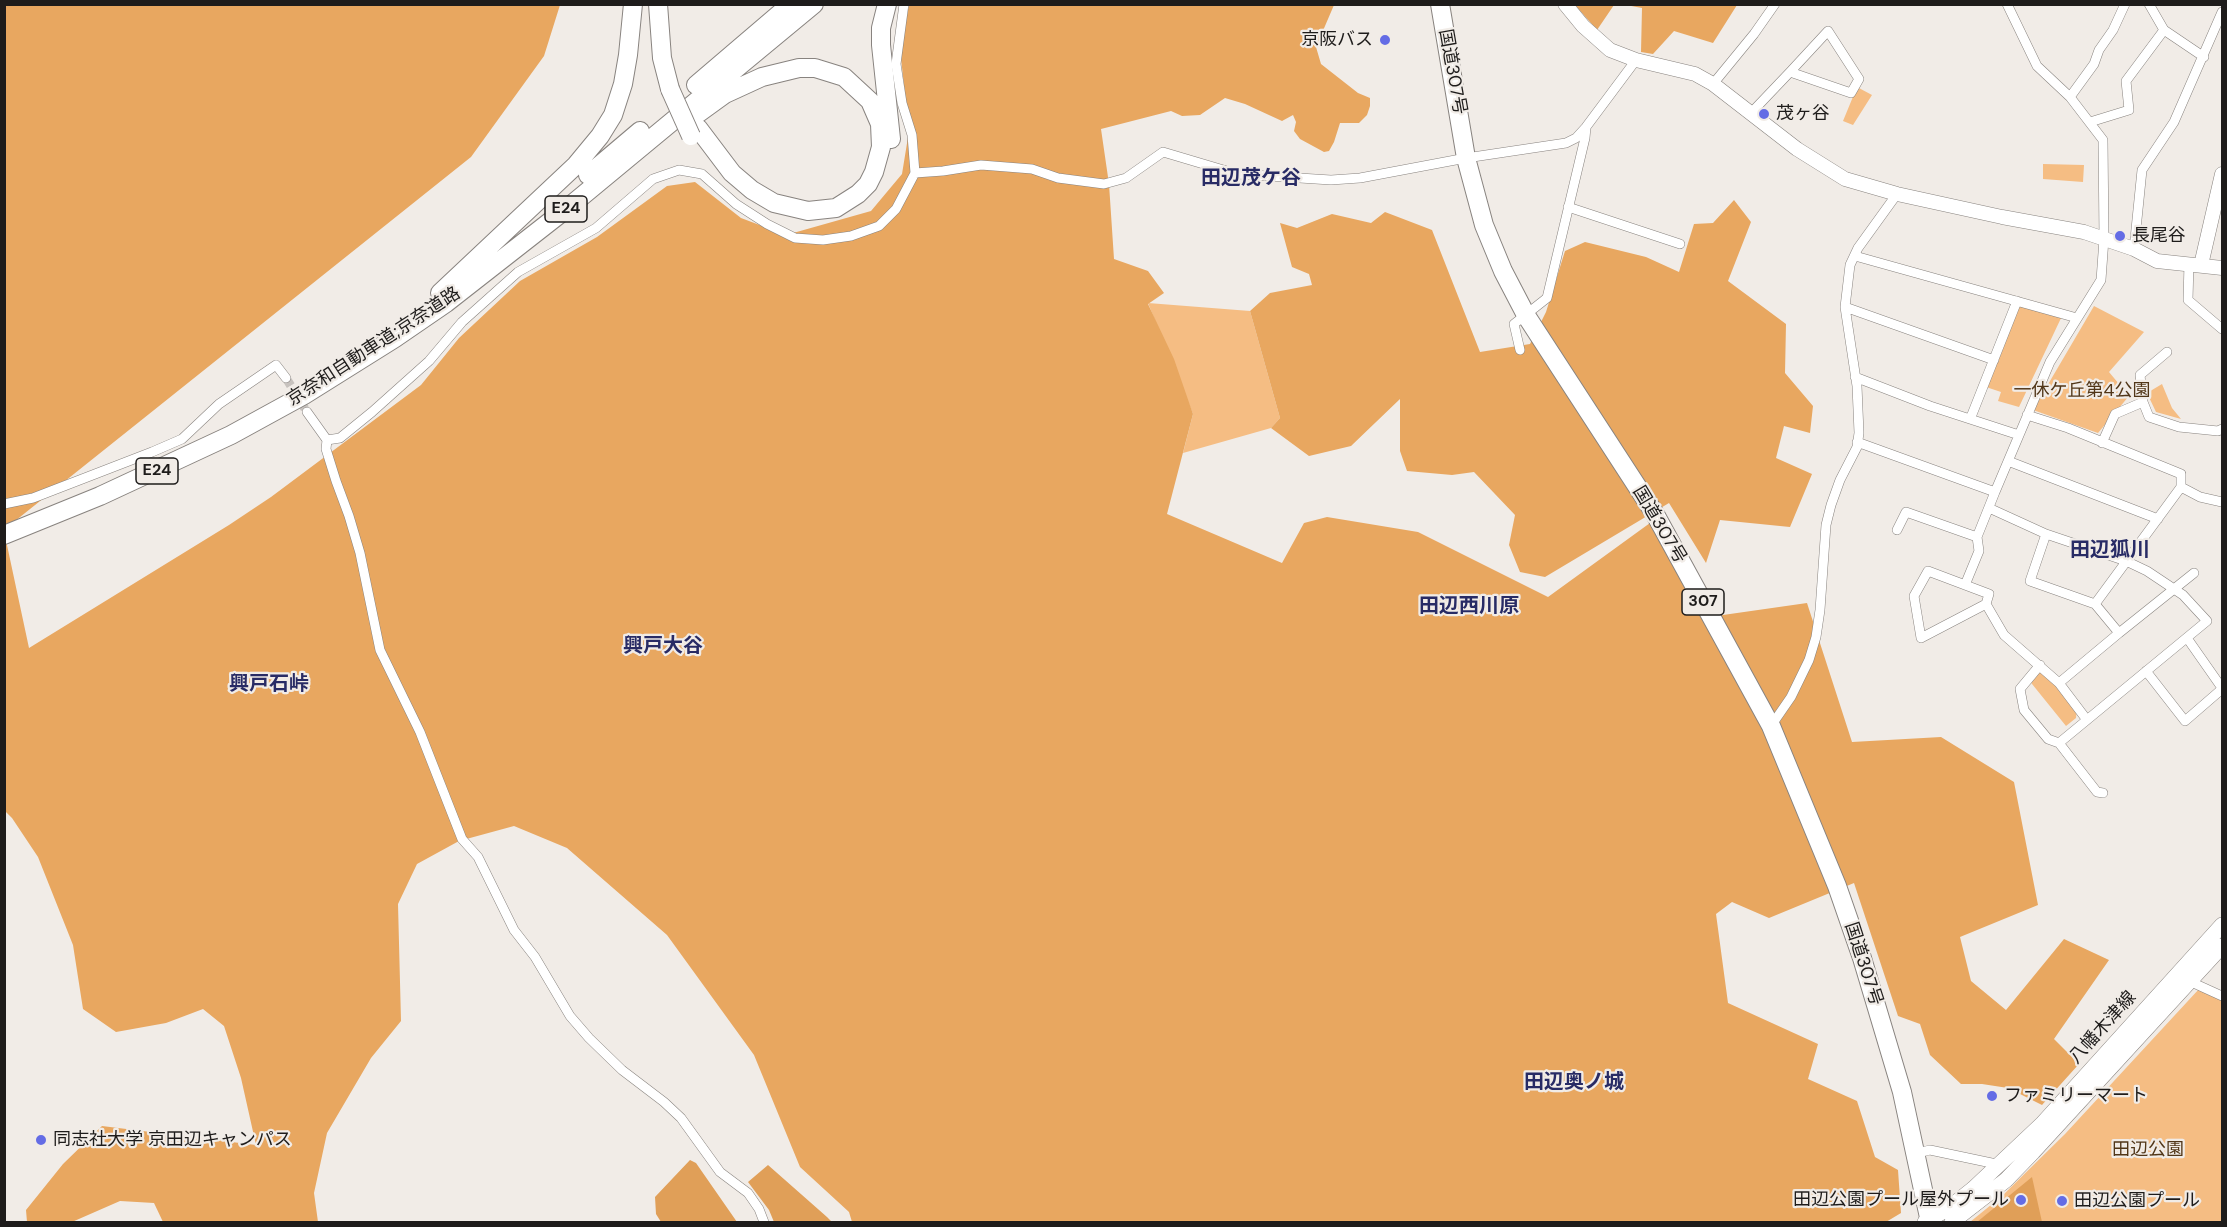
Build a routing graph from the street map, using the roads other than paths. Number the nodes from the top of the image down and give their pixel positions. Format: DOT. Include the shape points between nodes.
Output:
graph roads {
  1 [pos="633,4"];
  2 [pos="658,4"];
  3 [pos="667,4"];
  4 [pos="791,4"];
  5 [pos="814,4"];
  6 [pos="887,4"];
  7 [pos="904,4"];
  8 [pos="1440,4"];
  9 [pos="1565,4"];
  10 [pos="1775,4"];
  11 [pos="2007,4"];
  12 [pos="2126,4"];
  13 [pos="2150,5"];
  14 [pos="2223,12"];
  15 [pos="2164,30"];
  16 [pos="2204,57"];
  17 [pos="1636,60"];
  18 [pos="1790,72"];
  19 [pos="1713,84"];
  20 [pos="674,86"];
  21 [pos="2070,97"];
  22 [pos="1750,114"];
  23 [pos="2090,122"];
  24 [pos="1586,127"];
  25 [pos="695,132"];
  26 [pos="1466,158"];
  27 [pos="915,172"];
  28 [pos="2223,174"];
  29 [pos="1897,194"];
  30 [pos="1568,207"];
  31 [pos="2104,238"];
  32 [pos="1680,244"];
  33 [pos="2134,249"];
  34 [pos="1855,256"];
  35 [pos="2194,264"];
  36 [pos="2223,268"];
  37 [pos="440,293"];
  38 [pos="460,293"];
  39 [pos="2017,301"];
  40 [pos="1845,307"];
  41 [pos="1525,314"];
  42 [pos="2077,318"];
  43 [pos="2223,329"];
  44 [pos="1520,350"];
  45 [pos="2167,352"];
  46 [pos="1994,360"];
  47 [pos="1855,377"];
  48 [pos="286,378"];
  49 [pos="2143,402"];
  50 [pos="307,412"];
  51 [pos="2027,415"];
  52 [pos="1971,417"];
  53 [pos="2223,429"];
  54 [pos="2019,435"];
  55 [pos="327,440"];
  56 [pos="1857,442"];
  57 [pos="2102,443"];
  58 [pos="2008,461"];
  59 [pos="2181,487"];
  60 [pos="1995,492"];
  61 [pos="2223,501"];
  62 [pos="4,504"];
  63 [pos="1989,508"];
  64 [pos="2158,519"];
  65 [pos="4,528"];
  66 [pos="1897,530"];
  67 [pos="2046,534"];
  68 [pos="4,535"];
  69 [pos="1977,537"];
  70 [pos="2127,561"];
  71 [pos="2194,573"];
  72 [pos="1965,585"];
  73 [pos="2174,589"];
  74 [pos="1986,604"];
  75 [pos="2095,604"];
  76 [pos="2119,633"];
  77 [pos="2187,638"];
  78 [pos="2040,665"];
  79 [pos="2146,671"];
  80 [pos="2059,683"];
  81 [pos="2223,688"];
  82 [pos="2087,720"];
  83 [pos="1771,726"];
  84 [pos="2059,743"];
  85 [pos="2103,793"];
  86 [pos="2223,925"];
  87 [pos="2223,946"];
  88 [pos="2189,981"];
  89 [pos="2223,996"];
  90 [pos="1917,1153"];
  91 [pos="2001,1165"];
  92 [pos="765,1222"];
  93 [pos="1929,1222"];
  94 [pos="1952,1222"];
  1 -- 37 [label="highway" via="623,84 613,115 600,136 576,165"];
  2 -- 20 [label="highway" via="662,58"];
  3 -- 20 [label="highway"];
  4 -- 37 [label="highway, 京奈和自動車道;京奈道路 / E24" via="544,212"];
  5 -- 38 [label="highway, 京奈和自動車道;京奈道路 / E24"];
  6 -- 25 [label="highway" via="881,45 892,148 880,183 856,207 822,220 778,215 733,187 715,168"];
  7 -- 27 [label="street" via="896,64 912,135"];
  8 -- 26 [label="highway, 国道307号 / 307"];
  9 -- 17 [label="street" via="1610,50"];
  10 -- 19 [label="street"];
  11 -- 21 [label="street" via="2037,66"];
  12 -- 21 [label="street" via="2094,63"];
  13 -- 15 [label="street"];
  14 -- 16 [label="street"];
  15 -- 16 [label="street"];
  15 -- 23 [label="street" via="2126,81 2129,110"];
  16 -- 33 [label="street" via="2174,122 2142,171"];
  17 -- 19 [label="street" via="1695,74"];
  17 -- 24 [label="street"];
  18 -- 18 [label="street" via="1828,32 1859,79 1851,93"];
  18 -- 22 [label="street"];
  19 -- 22 [label="street"];
  20 -- 25 [label="highway" via="686,105"];
  21 -- 23 [label="street"];
  22 -- 29 [label="street" via="1845,179"];
  23 -- 31 [label="street" via="2103,140"];
  24 -- 26 [label="street" via="1566,143"];
  24 -- 30 [label="street"];
  25 -- 38 [label="highway" via="752,190 774,203 808,212 836,208 858,194 874,172 881,147 880,124 870,101 843,77 815,68 776,72 725,94 593,197"];
  26 -- 27 [label="street" via="1331,180 1237,174 1163,152 1126,178 1104,184 1058,178 1032,169 981,165"];
  26 -- 41 [label="highway, 国道307号 / 307" via="1484,225"];
  27 -- 55 [label="street" via="896,209 879,226 852,236 823,240 795,238 766,224 702,174 679,170 653,179 596,228 518,272 372,412 340,438"];
  28 -- 35 [label="street"];
  29 -- 31 [label="street"];
  29 -- 34 [label="street"];
  30 -- 32 [label="street"];
  30 -- 41 [label="street" via="1547,298"];
  31 -- 33 [label="street"];
  31 -- 42 [label="street" via="2101,280"];
  33 -- 35 [label="street" via="2157,261"];
  34 -- 39 [label="street"];
  34 -- 40 [label="street" via="1850,265"];
  35 -- 36 [label="street"];
  35 -- 43 [label="street" via="2188,300"];
  37 -- 65 [label="highway, 京奈和自動車道;京奈道路 / E24" via="353,354 228,428 98,491"];
  38 -- 68 [label="highway, 京奈和自動車道;京奈道路 / E24" via="358,362 231,435 100,496"];
  39 -- 42 [label="street"];
  39 -- 46 [label="street"];
  40 -- 46 [label="street"];
  40 -- 47 [label="street"];
  41 -- 44 [label="street" via="1514,324"];
  41 -- 83 [label="highway, 国道307号 / 307" via="1655,514"];
  42 -- 51 [label="street" via="2050,362"];
  45 -- 49 [label="street" via="2140,375"];
  46 -- 52 [label="street"];
  47 -- 52 [label="street"];
  47 -- 56 [label="street" via="1860,433"];
  48 -- 62 [label="street" via="276,365 219,404 182,439 33,498"];
  49 -- 53 [label="street" via="2149,417 2179,427"];
  49 -- 57 [label="street" via="2115,414"];
  50 -- 55 [label="street"];
  51 -- 54 [label="street"];
  51 -- 57 [label="street"];
  52 -- 54 [label="street"];
  54 -- 58 [label="street"];
  55 -- 92 [label="street" via="326,448 360,553 380,650 420,732 462,838 478,857 514,930 536,957 570,1016 622,1070 681,1118 720,1172 748,1193"];
  56 -- 60 [label="street"];
  56 -- 83 [label="street" via="1826,525 1816,637 1791,697"];
  57 -- 59 [label="street" via="2181,474"];
  58 -- 60 [label="street"];
  58 -- 64 [label="street"];
  59 -- 61 [label="street" via="2200,497"];
  59 -- 64 [label="street"];
  60 -- 63 [label="street"];
  63 -- 67 [label="street"];
  63 -- 69 [label="street"];
  64 -- 70 [label="street"];
  66 -- 69 [label="street" via="1906,512"];
  67 -- 70 [label="street"];
  67 -- 75 [label="street" via="2030,581"];
  69 -- 72 [label="street" via="1979,551"];
  70 -- 73 [label="street"];
  70 -- 75 [label="street"];
  71 -- 73 [label="street"];
  72 -- 74 [label="street" via="1989,594"];
  72 -- 74 [label="street" via="1928,571 1914,596 1921,638"];
  73 -- 76 [label="street"];
  73 -- 77 [label="street" via="2207,621"];
  74 -- 78 [label="street" via="2004,635"];
  75 -- 76 [label="street"];
  76 -- 80 [label="street"];
  77 -- 79 [label="street"];
  77 -- 81 [label="street"];
  78 -- 80 [label="street"];
  78 -- 84 [label="street" via="2020,688 2024,710 2048,739"];
  79 -- 81 [label="street" via="2185,721"];
  79 -- 82 [label="street"];
  80 -- 82 [label="street"];
  82 -- 84 [label="street"];
  83 -- 90 [label="highway, 国道307号 / 307" via="1862,958"];
  84 -- 85 [label="street" via="2097,792"];
  86 -- 91 [label="main road, 八幡木津線"];
  87 -- 88 [label="main road, 八幡木津線"];
  88 -- 89 [label="street"];
  88 -- 94 [label="main road, 八幡木津線" via="2006,1180"];
  90 -- 91 [label="street" via="1930,1150"];
  90 -- 93 [label="highway, 国道307号 / 307"];
  91 -- 93 [label="main road, 八幡木津線"];
}
